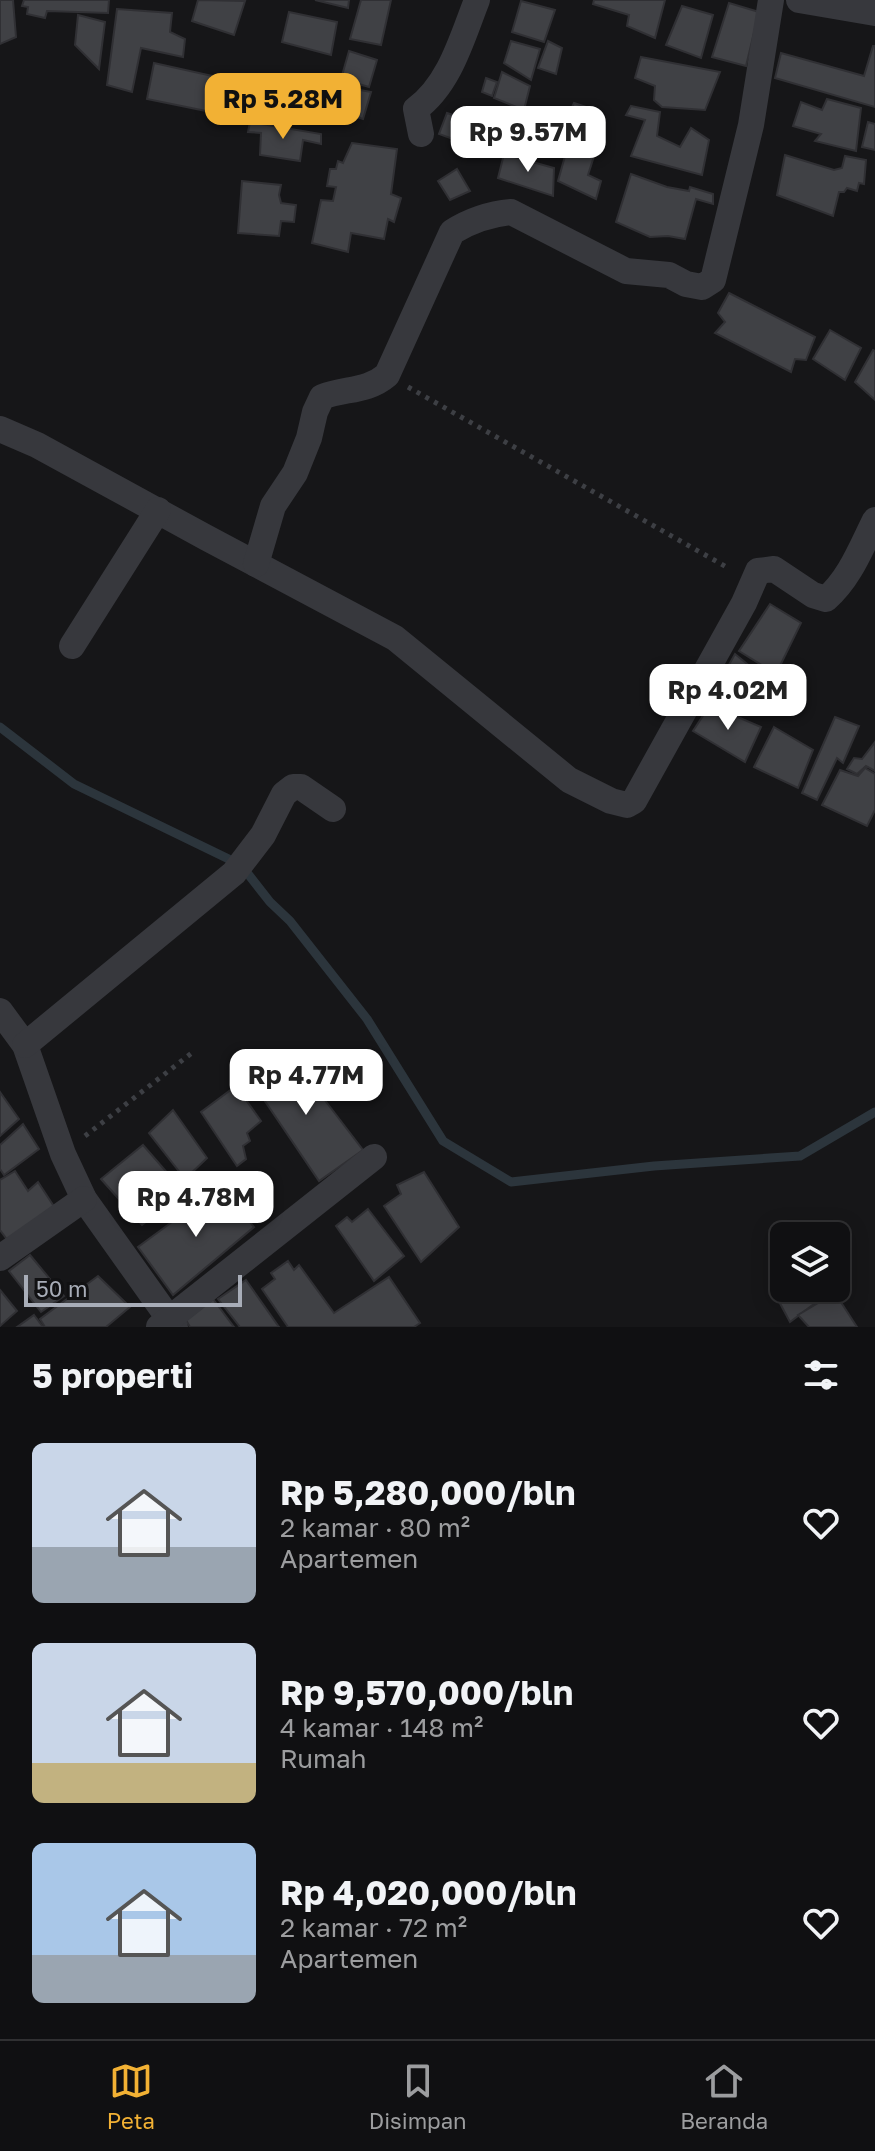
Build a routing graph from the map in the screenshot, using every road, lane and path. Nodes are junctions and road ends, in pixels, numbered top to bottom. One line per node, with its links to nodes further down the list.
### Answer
1 (477, 0): 5 (street)
2 (771, 0): 6 (street)
3 (799, 0): 4 (street)
4 (875, 13)
5 (421, 134)
6 (387, 375): 10 (street); 11 (path)
7 (0, 429): 8 (street)
8 (158, 510): 10 (street); 12 (street)
9 (875, 520): 11 (street)
10 (256, 564): 11 (street)
11 (752, 581)
12 (72, 646)
13 (333, 809): 15 (street)
14 (0, 1011): 15 (street)
15 (14, 1041): 17 (street)
16 (193, 1052): 17 (path)
17 (63, 1154): 19 (street)
18 (374, 1157): 21 (street)
19 (84, 1199): 20 (street); 21 (street)
20 (0, 1258)
21 (168, 1324)

